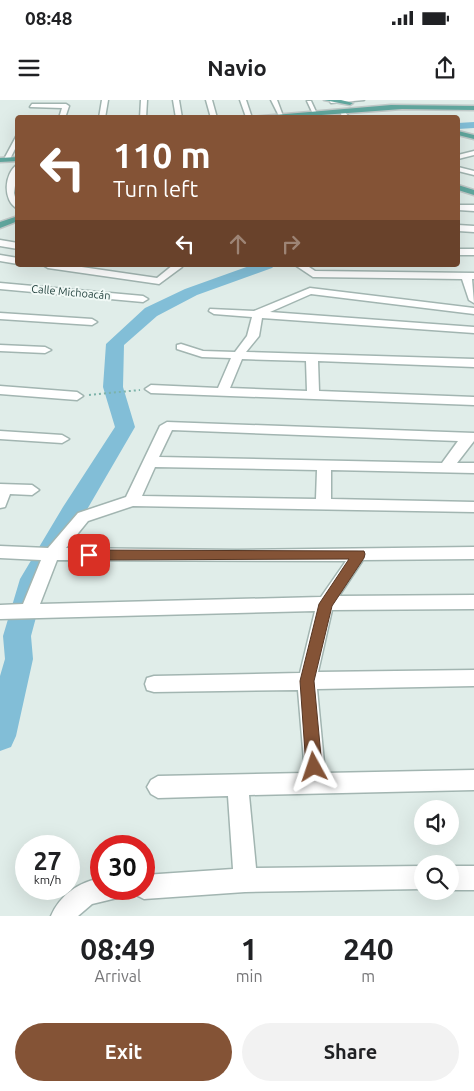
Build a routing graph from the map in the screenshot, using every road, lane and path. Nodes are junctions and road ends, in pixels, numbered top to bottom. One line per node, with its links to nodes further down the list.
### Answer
1 (105, 100): 16 (street)
2 (144, 100): 17 (street)
3 (176, 100): 18 (street)
4 (209, 100): 19 (street)
5 (243, 100): 20 (street)
6 (274, 100): 21 (street)
7 (329, 100): 8 (street); 13 (main road)
8 (360, 100)
9 (309, 102): 14 (street)
10 (31, 106): 15 (street)
11 (473, 108): 13 (main road)
12 (341, 111): 13 (main road); 14 (main road); 22 (street)
13 (402, 111)
14 (315, 113): 21 (main road)
15 (63, 115)
16 (102, 115)
17 (143, 115)
18 (178, 115)
19 (213, 115)
20 (248, 115)
21 (281, 115)
22 (344, 115)
23 (474, 129): 24 (main road)
24 (460, 132)
25 (460, 133): 26 (main road)
26 (474, 137)
27 (15, 140): 32 (street)
28 (460, 148): 29 (street)
29 (474, 152): 30 (street)
30 (460, 156)
31 (460, 157): 33 (street)
32 (3, 160)
33 (474, 160)
34 (460, 170): 36 (street)
35 (15, 173): 37 (street)
36 (474, 174)
37 (11, 183): 38 (street); 41 (street)
38 (0, 184)
39 (460, 188): 40 (main road)
40 (474, 193)
41 (15, 204)
42 (460, 208): 43 (street)
43 (474, 208)
44 (460, 228): 45 (street)
45 (474, 229)
46 (0, 243): 47 (street)
47 (15, 246)
48 (460, 252): 49 (street)
49 (474, 252)
50 (0, 258): 51 (street)
51 (15, 260)
52 (53, 267): 59 (street)
53 (114, 267): 59 (street)
54 (177, 267): 55 (street); 57 (street)
55 (190, 268)
56 (316, 270): 58 (street); 61 (street)
57 (122, 275): 59 (street); 62 (street)
58 (470, 276): 64 (street)
59 (94, 283): 60 (street, Calle Michoacán); 62 (street, Calle Michoacán)
60 (0, 286)
61 (310, 291): 65 (street); 67 (street)
62 (127, 297): 63 (street, Calle Michoacán)
63 (143, 298)
64 (474, 300)
65 (474, 310)
66 (214, 311): 67 (street)
67 (258, 313): 70 (street); 74 (street)
68 (0, 316): 69 (street)
69 (92, 322)
70 (474, 330)
71 (181, 347): 74 (street)
72 (0, 348): 73 (street)
73 (45, 350)
74 (238, 355): 75 (street); 79 (street)
75 (312, 358): 76 (street); 80 (street)
76 (474, 363)
77 (151, 389): 79 (street); 81 (path)
78 (0, 390): 81 (street)
79 (223, 392): 80 (street)
80 (313, 395): 82 (street)
81 (77, 396)
82 (474, 402)
83 (0, 435): 85 (street)
84 (471, 437): 86 (street); 88 (street)
85 (62, 439)
86 (148, 462): 87 (street); 92 (street)
87 (324, 466): 88 (street); 93 (street)
88 (446, 468): 89 (street)
89 (474, 468)
90 (32, 490): 91 (street)
91 (2, 494)
92 (132, 500): 93 (street); 98 (street)
93 (323, 504): 94 (street)
94 (474, 508)
95 (0, 552): 98 (street)
96 (474, 552): 97 (street)
97 (359, 554): 98 (street); 100 (street)
98 (51, 555): 102 (street)
99 (474, 602): 100 (street)
100 (325, 604): 102 (street); 104 (street)
101 (0, 612): 102 (street)
102 (28, 612)
103 (474, 678): 104 (street)
104 (307, 681): 105 (street); 107 (street)
105 (154, 684)
106 (474, 780): 107 (street)
107 (316, 784): 108 (street)
108 (238, 785): 109 (street); 113 (street)
109 (158, 787)
110 (414, 878): 113 (street)
111 (459, 878): 112 (street)
112 (474, 878)
113 (245, 880): 114 (street)
114 (155, 886)
115 (90, 890): 116 (street)
116 (63, 916)

